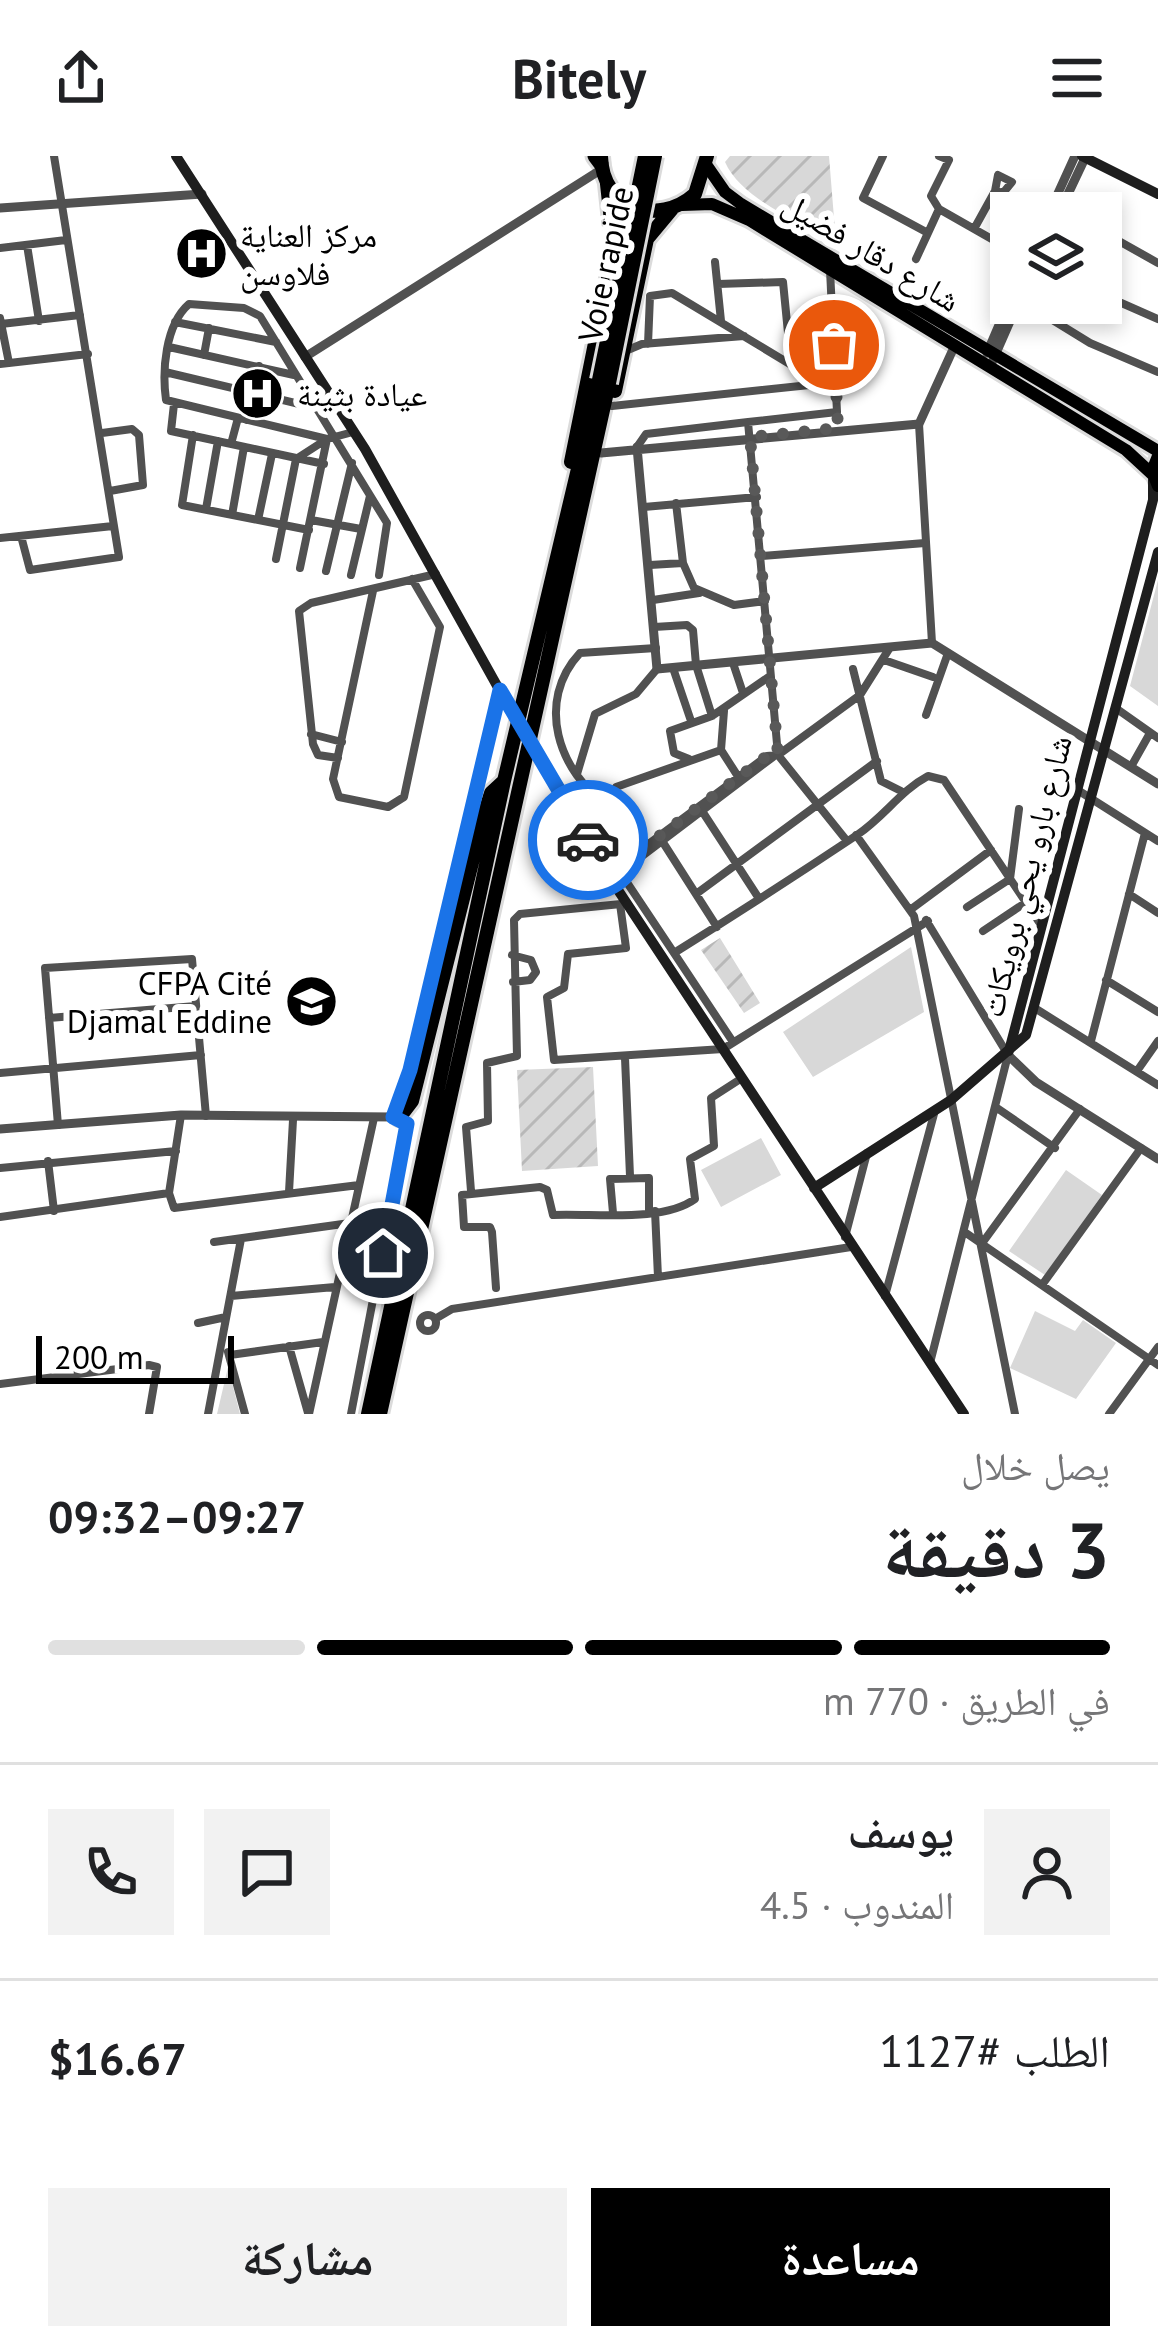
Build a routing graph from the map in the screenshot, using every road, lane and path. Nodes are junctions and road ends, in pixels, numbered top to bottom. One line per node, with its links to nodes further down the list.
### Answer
1 (54, 156): 15 (street)
2 (176, 156): 13 (main road)
3 (645, 156): 58 (highway, Voie rapide, bridge)
4 (655, 156): 58 (highway, Voie rapide, bridge)
5 (883, 156): 20 (street)
6 (939, 156): 18 (street)
7 (1082, 156): 11 (street); 12 (street); 14 (main road)
8 (707, 161): 16 (highway); 28 (main road, شارع دقار فضيل)
9 (601, 166): 16 (highway); 50 (street); 115 (highway)
10 (995, 191): 19 (street)
11 (1061, 192)
12 (1070, 192)
13 (202, 194): 15 (street); 50 (main road)
14 (1158, 194)
15 (59, 202): 17 (street); 22 (street)
16 (677, 207): 28 (main road, شارع دقار فضيل); 40 (highway)
17 (0, 208)
18 (939, 209): 19 (street); 20 (street)
19 (974, 229): 21 (street)
20 (928, 232): 26 (street)
21 (990, 238)
22 (66, 240): 24 (street); 32 (street)
23 (1122, 243): 29 (street)
24 (27, 245): 25 (street); 35 (street)
25 (0, 248)
26 (916, 259)
27 (715, 262): 30 (street)
28 (830, 263): 45 (main road, شارع دقار فضيل); 51 (main road, شارع دقار فضيل); 59 (street)
29 (1158, 263)
30 (718, 284): 37 (street); 53 (street)
31 (1122, 303): 33 (street)
32 (80, 315): 35 (street); 47 (street)
33 (1158, 319)
34 (0, 321): 35 (street); 52 (street)
35 (39, 321)
36 (175, 322): 41 (street); 43 (street); 46 (street)
37 (721, 322): 42 (street); 44 (street)
38 (1006, 324): 51 (street)
39 (1057, 324): 56 (street)
40 (630, 325): 44 (street); 48 (highway)
41 (209, 328): 43 (street); 49 (street)
42 (744, 336): 44 (street); 53 (street)
43 (278, 342): 57 (street)
44 (645, 344): 48 (street)
45 (955, 345): 51 (main road, شارع دقار فضيل); 68 (street)
46 (169, 347): 49 (street); 55 (street)
47 (88, 353): 52 (street); 71 (street)
48 (622, 353): 63 (highway)
49 (204, 355): 54 (street)
50 (304, 357): 70 (main road)
51 (989, 359): 79 (main road, شارع دقار فضيل)
52 (5, 363)
53 (791, 365): 60 (street)
54 (260, 366): 57 (street); 61 (street)
55 (165, 372): 61 (street); 62 (street)
56 (1158, 372)
57 (295, 375): 64 (street)
58 (604, 382): 102 (highway); 115 (highway)
59 (836, 383): 60 (street); 65 (street)
60 (823, 384): 63 (street)
61 (253, 393): 64 (street); 66 (street)
62 (174, 404): 66 (street); 72 (street)
63 (612, 406): 80 (highway)
64 (318, 409): 74 (street)
65 (837, 412): 67 (street); 69 (street)
66 (243, 419): 74 (street); 76 (street)
67 (748, 422): 73 (street); 78 (street)
68 (919, 424): 69 (street); 103 (street)
69 (838, 428): 73 (street)
70 (354, 432): 74 (street); 111 (main road)
71 (102, 433): 87 (street); 87 (street)
72 (193, 435): 75 (street); 92 (street)
73 (750, 437): 78 (street); 89 (street)
74 (330, 438): 83 (street); 84 (street); 85 (street)
75 (218, 441): 76 (street); 92 (street)
76 (231, 444): 77 (street)
77 (244, 447): 82 (street); 93 (street)
78 (637, 447): 80 (street); 91 (street)
79 (1140, 452): 81 (main road); 86 (main road)
80 (601, 453): 102 (highway)
81 (1158, 453): 86 (main road)
82 (272, 454): 83 (street); 94 (street)
83 (296, 459): 85 (street); 98 (street)
84 (352, 463): 88 (street); 95 (street)
85 (324, 464): 96 (street)
86 (1154, 480): 143 (main road, شارع بارو يحي برويكات)
87 (110, 491): 97 (street)
88 (370, 496): 99 (street); 113 (street)
89 (757, 497): 90 (street); 105 (street)
90 (676, 503): 91 (street); 107 (street)
91 (644, 507): 108 (street)
92 (206, 509): 93 (street)
93 (232, 515): 94 (street)
94 (258, 520): 98 (street)
95 (337, 524): 96 (street); 99 (street); 110 (street)
96 (310, 525): 98 (street); 109 (street)
97 (113, 526): 100 (street); 100 (street)
98 (283, 526): 106 (street)
99 (361, 530): 112 (street)
100 (21, 536): 101 (street)
101 (0, 538)
102 (576, 542): 262 (highway)
103 (925, 543): 105 (street); 121 (street)
104 (1158, 552): 137 (main road, شارع بارو يحي برويكات)
105 (762, 556): 119 (street)
106 (276, 559)
107 (683, 563): 108 (street); 117 (street)
108 (650, 565): 118 (street)
109 (300, 568)
110 (326, 571)
111 (436, 574): 114 (street); 134 (main road)
112 (351, 575)
113 (380, 575)
114 (412, 579): 116 (street); 148 (street)
115 (552, 588): 154 (highway)
116 (374, 591): 141 (street); 144 (street)
117 (701, 592): 118 (street); 119 (street)
118 (652, 600): 120 (street)
119 (765, 601): 125 (street)
120 (655, 627): 122 (street); 127 (street)
121 (932, 643): 123 (street); 124 (street)
122 (656, 648): 129 (street); 152 (street)
123 (948, 652): 138 (street); 143 (street)
124 (887, 655): 125 (street); 132 (street); 135 (street)
125 (769, 659): 126 (street); 131 (street)
126 (733, 663): 127 (street); 133 (street)
127 (696, 665): 128 (street); 139 (street)
128 (673, 668): 129 (street); 140 (street)
129 (657, 669): 152 (street)
130 (853, 669): 135 (street)
131 (770, 676): 133 (street); 147 (street)
132 (933, 677)
133 (743, 693): 136 (street)
134 (502, 695): 170 (main road, bridge); 212 (street)
135 (860, 695): 147 (street); 150 (street)
136 (724, 709): 139 (street); 146 (street)
137 (1117, 709): 142 (street); 145 (main road, شارع بارو يحي برويكات)
138 (926, 715)
139 (712, 716): 140 (street)
140 (691, 721): 149 (street)
141 (310, 733): 144 (street); 148 (street)
142 (1154, 735): 151 (street)
143 (1088, 736): 145 (street); 156 (main road, شارع بارو يحي برويكات)
144 (342, 742): 148 (street)
145 (1108, 748): 151 (street); 158 (main road, شارع بارو يحي برويكات)
146 (721, 750): 149 (street); 153 (street)
147 (775, 756): 153 (street); 159 (street); 162 (street)
148 (338, 758)
149 (690, 759): 160 (street)
150 (877, 761): 157 (street); 159 (street)
151 (1132, 765): 155 (street)
152 (577, 774): 160 (street)
153 (739, 778): 162 (street)
154 (504, 781): 212 (highway); 261 (highway)
155 (1158, 784)
156 (1075, 788): 158 (street); 181 (main road, شارع بارو يحي برويكات)
157 (901, 791): 164 (street); 167 (street)
158 (1092, 798): 163 (street); 191 (main road, شارع بارو يحي برويكات)
159 (817, 804): 164 (street); 169 (street)
160 (609, 806): 168 (street)
161 (1019, 809): 171 (street)
162 (702, 811): 166 (street); 168 (street); 169 (street)
163 (1145, 833): 165 (street); 173 (street)
164 (851, 838): 174 (street); 178 (street)
165 (1158, 841)
166 (664, 844): 170 (street); 172 (street)
167 (991, 850): 171 (street); 178 (street)
168 (631, 857): 170 (street)
169 (736, 863): 172 (street); 174 (street)
170 (616, 874): 176 (main road); 185 (street)
171 (1010, 879): 175 (street); 177 (street)
172 (696, 894): 182 (street)
173 (1129, 894): 179 (street); 187 (street)
174 (758, 897): 182 (street)
175 (1025, 903): 181 (street); 184 (street)
176 (623, 904): 186 (street); 196 (main road); 199 (street)
177 (968, 908)
178 (912, 913): 180 (street); 183 (street)
179 (1158, 913)
180 (928, 921): 183 (street); 198 (street)
181 (1039, 922): 189 (main road, شارع بارو يحي برويكات)
182 (717, 927): 185 (street)
183 (915, 927): 196 (street); 205 (street)
184 (982, 931)
185 (674, 953): 196 (street)
186 (512, 955): 188 (street); 188 (street)
187 (1106, 980): 192 (street); 194 (street)
188 (513, 982): 225 (street)
189 (1020, 1003): 191 (street); 198 (main road, شارع بارو يحي برويكات)
190 (196, 1006): 193 (street); 193 (street); 197 (street)
191 (1036, 1008): 194 (street); 198 (main road, شارع بارو يحي برويكات)
192 (1158, 1012)
193 (49, 1018): 200 (street)
194 (1091, 1041): 201 (street)
195 (1158, 1042): 201 (street)
196 (728, 1046): 199 (street); 203 (main road)
197 (201, 1055): 200 (street); 210 (street)
198 (1008, 1055): 205 (main road); 206 (street); 208 (street)
199 (625, 1058): 222 (street)
200 (53, 1068): 202 (street); 214 (street)
201 (1137, 1071): 204 (street)
202 (0, 1073)
203 (742, 1078): 224 (main road); 230 (street)
204 (1158, 1085)
205 (951, 1100): 207 (main road); 228 (street)
206 (996, 1107): 216 (street); 228 (street)
207 (935, 1109): 219 (main road); 244 (street)
208 (1080, 1109): 216 (street); 218 (street)
209 (181, 1115): 210 (street); 214 (street); 217 (street)
210 (206, 1117): 213 (street)
211 (374, 1118): 212 (street); 213 (street); 223 (street)
212 (400, 1119): 260 (street)
213 (293, 1120): 226 (street)
214 (58, 1125): 215 (street)
215 (0, 1130)
216 (1055, 1148): 238 (street)
217 (176, 1150): 220 (street); 227 (street)
218 (1152, 1152): 240 (street)
219 (867, 1154): 224 (main road); 237 (street)
220 (48, 1161): 221 (street); 229 (street)
221 (0, 1168)
222 (630, 1177): 230 (street); 231 (street)
223 (359, 1185): 226 (street); 233 (street)
224 (814, 1188): 237 (main road)
225 (471, 1191): 231 (street); 242 (street)
226 (289, 1192): 227 (street)
227 (169, 1193): 229 (street)
228 (972, 1200): 234 (street); 238 (street)
229 (55, 1211): 232 (street)
230 (652, 1211): 231 (street); 239 (street)
231 (613, 1213)
232 (0, 1217)
233 (350, 1223): 235 (street); 241 (street)
234 (966, 1233): 238 (street); 254 (street)
235 (241, 1239): 236 (street); 243 (street)
236 (214, 1242)
237 (848, 1243): 239 (street); 244 (main road)
238 (982, 1243): 240 (street); 264 (street)
239 (658, 1277): 246 (street)
240 (1042, 1285): 253 (street)
241 (335, 1287): 243 (street); 249 (street)
242 (496, 1288)
243 (231, 1296): 245 (street)
244 (884, 1298): 254 (main road)
245 (226, 1317): 247 (street); 248 (street)
246 (435, 1319)
247 (198, 1323)
248 (222, 1340): 252 (street); 257 (street)
249 (322, 1342): 250 (street); 259 (street)
250 (289, 1346): 252 (street); 259 (street)
251 (1158, 1347): 253 (street)
252 (230, 1355): 258 (street)
253 (1154, 1362): 265 (street)
254 (929, 1365): 263 (main road)
255 (0, 1384): 256 (street)
256 (149, 1414)
257 (208, 1414)
258 (245, 1414)
259 (309, 1414)
260 (351, 1414)
261 (368, 1414)
262 (381, 1414)
263 (964, 1414)
264 (1016, 1414)
265 (1109, 1414)

